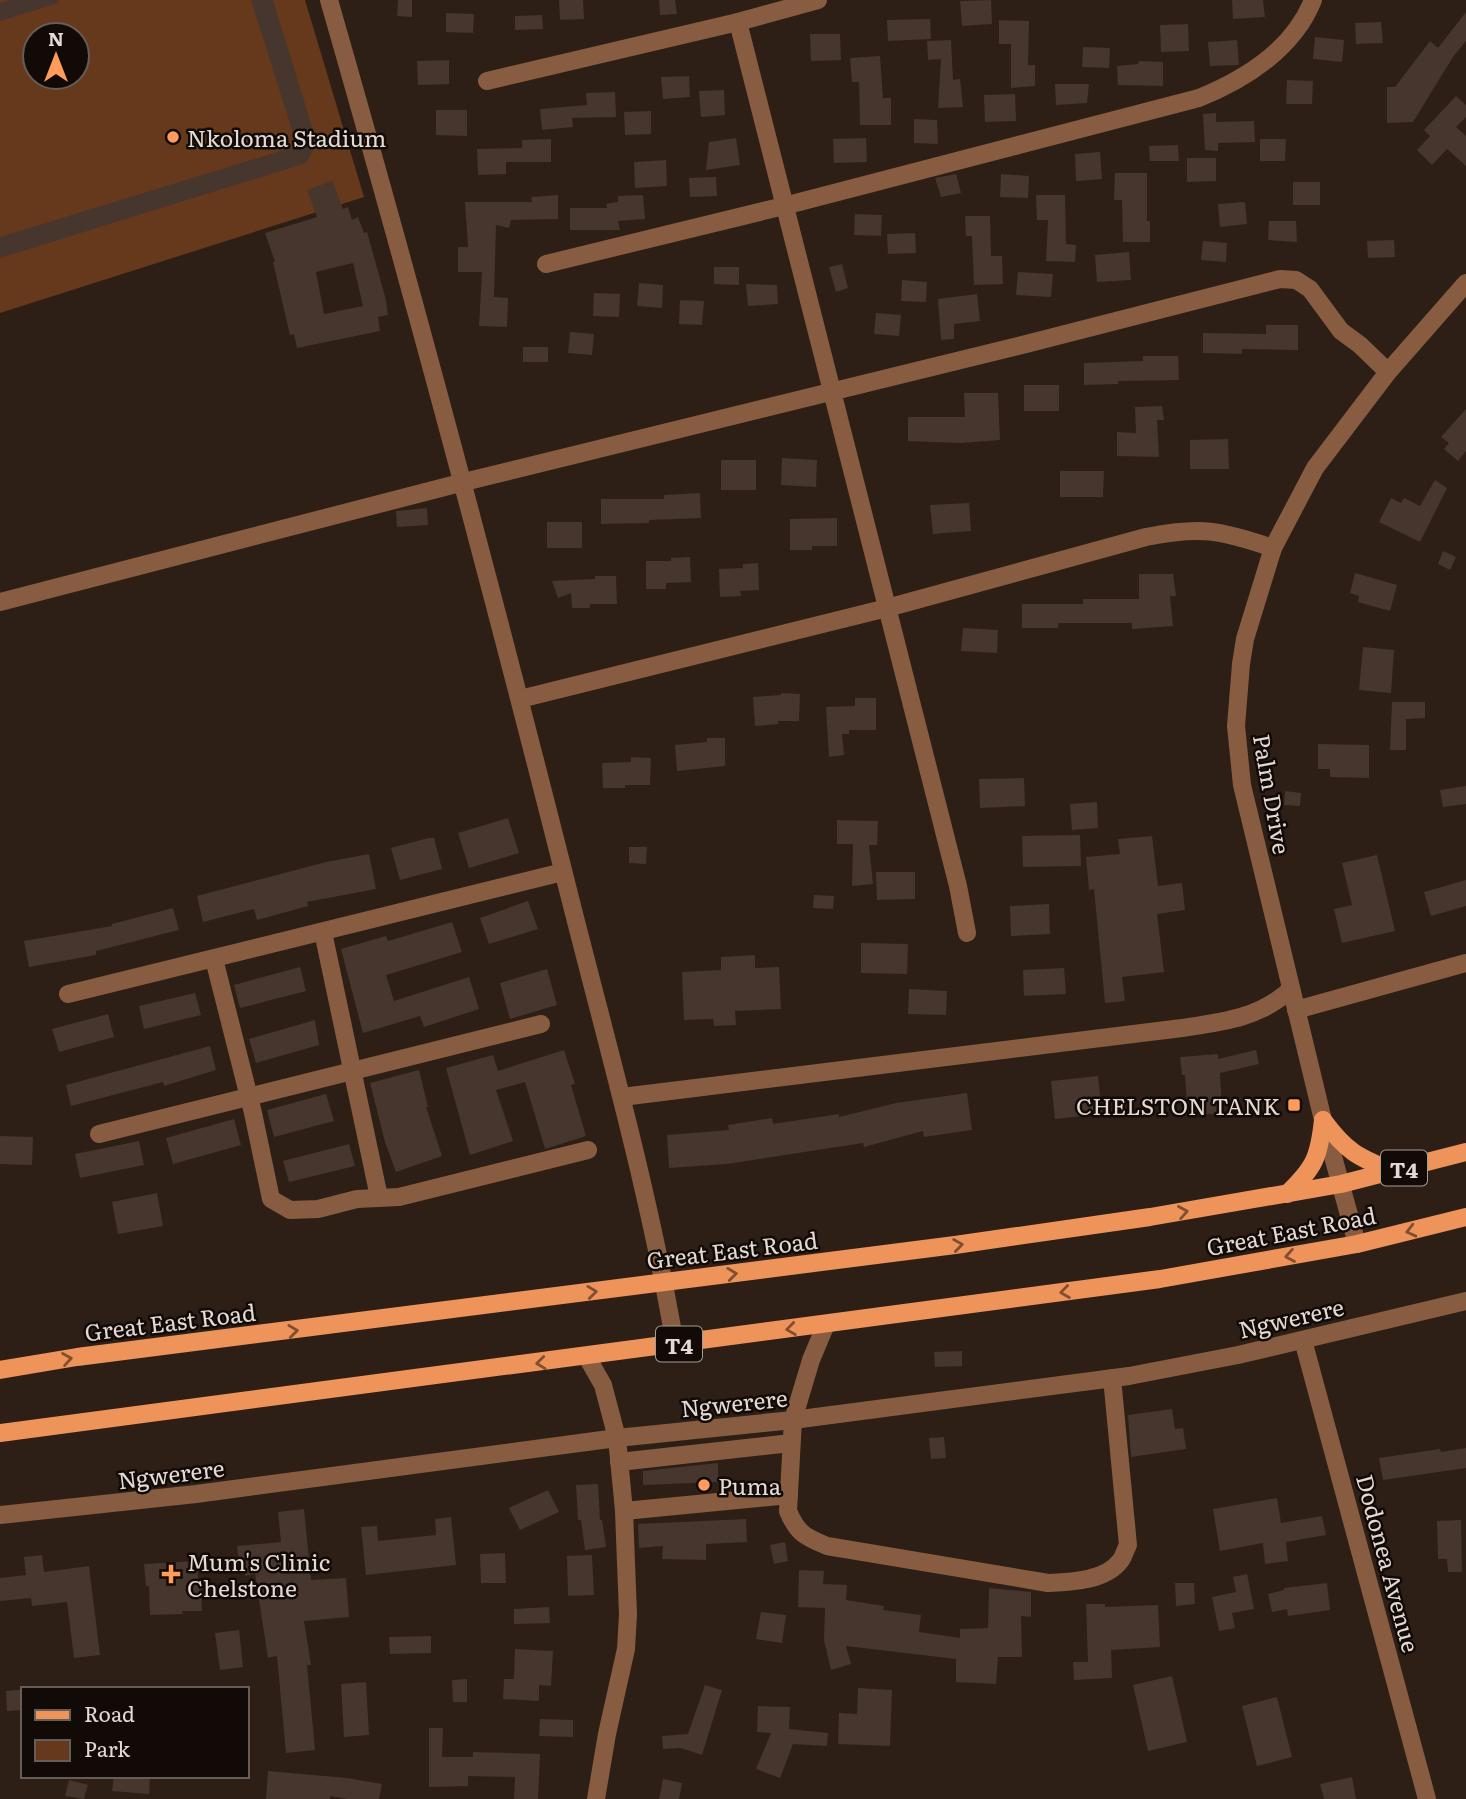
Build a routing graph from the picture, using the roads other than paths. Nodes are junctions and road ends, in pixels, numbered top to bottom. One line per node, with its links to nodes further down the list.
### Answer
1 (329, 0): 11 (street)
2 (818, 0): 4 (street)
3 (1313, 0): 6 (street)
4 (738, 23): 5 (street); 6 (street)
5 (488, 81)
6 (784, 205): 7 (street); 10 (street)
7 (546, 264)
8 (1466, 283): 9 (street, Palm Drive)
9 (1388, 372): 10 (street); 12 (street, Palm Drive)
10 (831, 392): 11 (street); 14 (street)
11 (464, 482): 13 (street); 15 (street)
12 (1273, 548): 14 (street); 21 (street, Palm Drive)
13 (0, 602)
14 (887, 608): 15 (street); 18 (street)
15 (520, 699): 16 (street)
16 (563, 872): 17 (street); 27 (street)
17 (323, 932): 19 (street); 25 (street)
18 (967, 933)
19 (214, 959): 22 (street); 26 (street)
20 (1466, 963): 23 (street)
21 (1291, 989): 23 (street, Palm Drive); 27 (street)
22 (68, 995)
23 (1296, 1010): 28 (street, Palm Drive)
24 (541, 1024): 25 (street)
25 (352, 1071): 26 (street); 35 (street)
26 (249, 1097): 29 (street); 35 (street)
27 (622, 1097): 38 (street)
28 (1323, 1120): 32 (main road); 33 (street, Palm Drive); 34 (main road)
29 (99, 1134)
30 (589, 1150): 35 (street)
31 (1466, 1152): 32 (main road, Great East Road / T4)
32 (1392, 1171): 33 (main road, Great East Road / T4)
33 (1341, 1184): 34 (main road, Great East Road / T4); 37 (street, Palm Drive)
34 (1287, 1194): 38 (main road, Great East Road / T4, one-way to 34)
35 (379, 1197)
36 (1466, 1217): 37 (main road, Great East Road / T4, one-way to 37)
37 (1357, 1244): 40 (main road, Great East Road / T4, one-way to 40)
38 (664, 1283): 42 (street); 44 (main road, Great East Road / T4, one-way to 38)
39 (1466, 1301): 41 (street, Ngwerere)
40 (826, 1324): 42 (main road, Great East Road / T4, one-way to 42); 46 (street)
41 (1303, 1340): 45 (street, Ngwerere); 55 (street, Dodonea Avenue)
42 (675, 1345): 43 (main road, Great East Road / T4)
43 (587, 1357): 47 (main road, Great East Road / T4, one-way to 47); 48 (street)
44 (0, 1370)
45 (1112, 1378): 46 (street, Ngwerere); 51 (street)
46 (793, 1420): 48 (street, Ngwerere); 49 (street)
47 (0, 1433)
48 (617, 1438): 50 (street); 53 (street, Ngwerere)
49 (791, 1443): 50 (street); 51 (street)
50 (619, 1462): 52 (street)
51 (789, 1495): 52 (street)
52 (624, 1511): 54 (street)
53 (0, 1515)
54 (596, 1799)
55 (1427, 1799)

